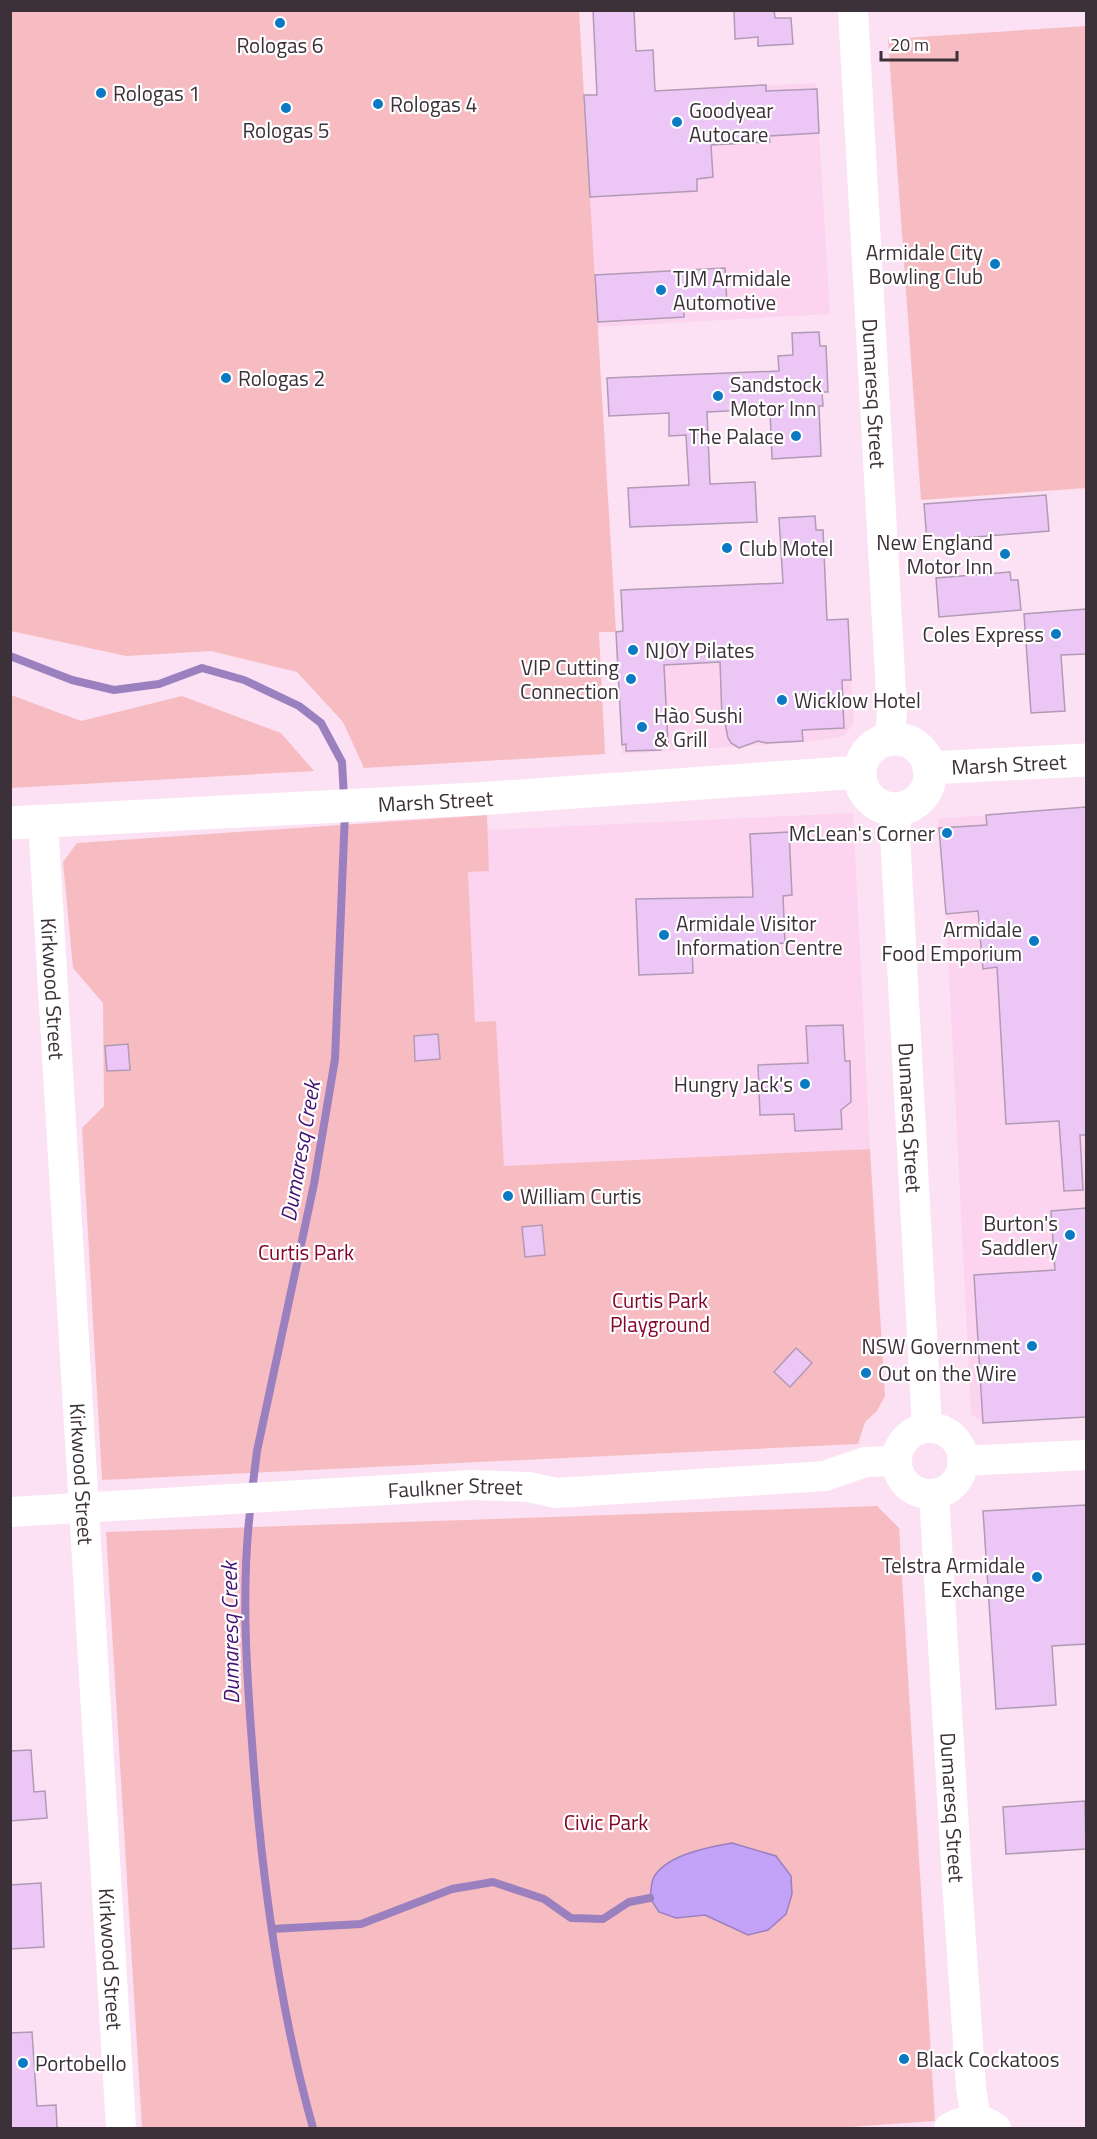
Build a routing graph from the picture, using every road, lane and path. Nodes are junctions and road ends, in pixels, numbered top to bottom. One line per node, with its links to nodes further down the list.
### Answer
1 (853, 10): 2 (street, Dumaresq Street)
2 (890, 739): 4 (main road); 5 (main road)
3 (1086, 760): 4 (main road, Marsh Street)
4 (929, 768): 6 (main road)
5 (860, 772): 6 (main road); 7 (main road, Marsh Street)
6 (897, 808): 9 (street, Dumaresq Street)
7 (43, 821): 8 (main road, Marsh Street); 14 (street, Kirkwood Street)
8 (10, 823)
9 (927, 1427): 11 (street); 12 (street)
10 (1086, 1455): 12 (street)
11 (896, 1461): 13 (street); 14 (street, Faulkner Street)
12 (962, 1461): 13 (street)
13 (934, 1494): 16 (street, Dumaresq Street)
14 (84, 1508): 15 (street, Faulkner Street); 17 (street, Kirkwood Street)
15 (10, 1512)
16 (974, 2126)
17 (121, 2128)

